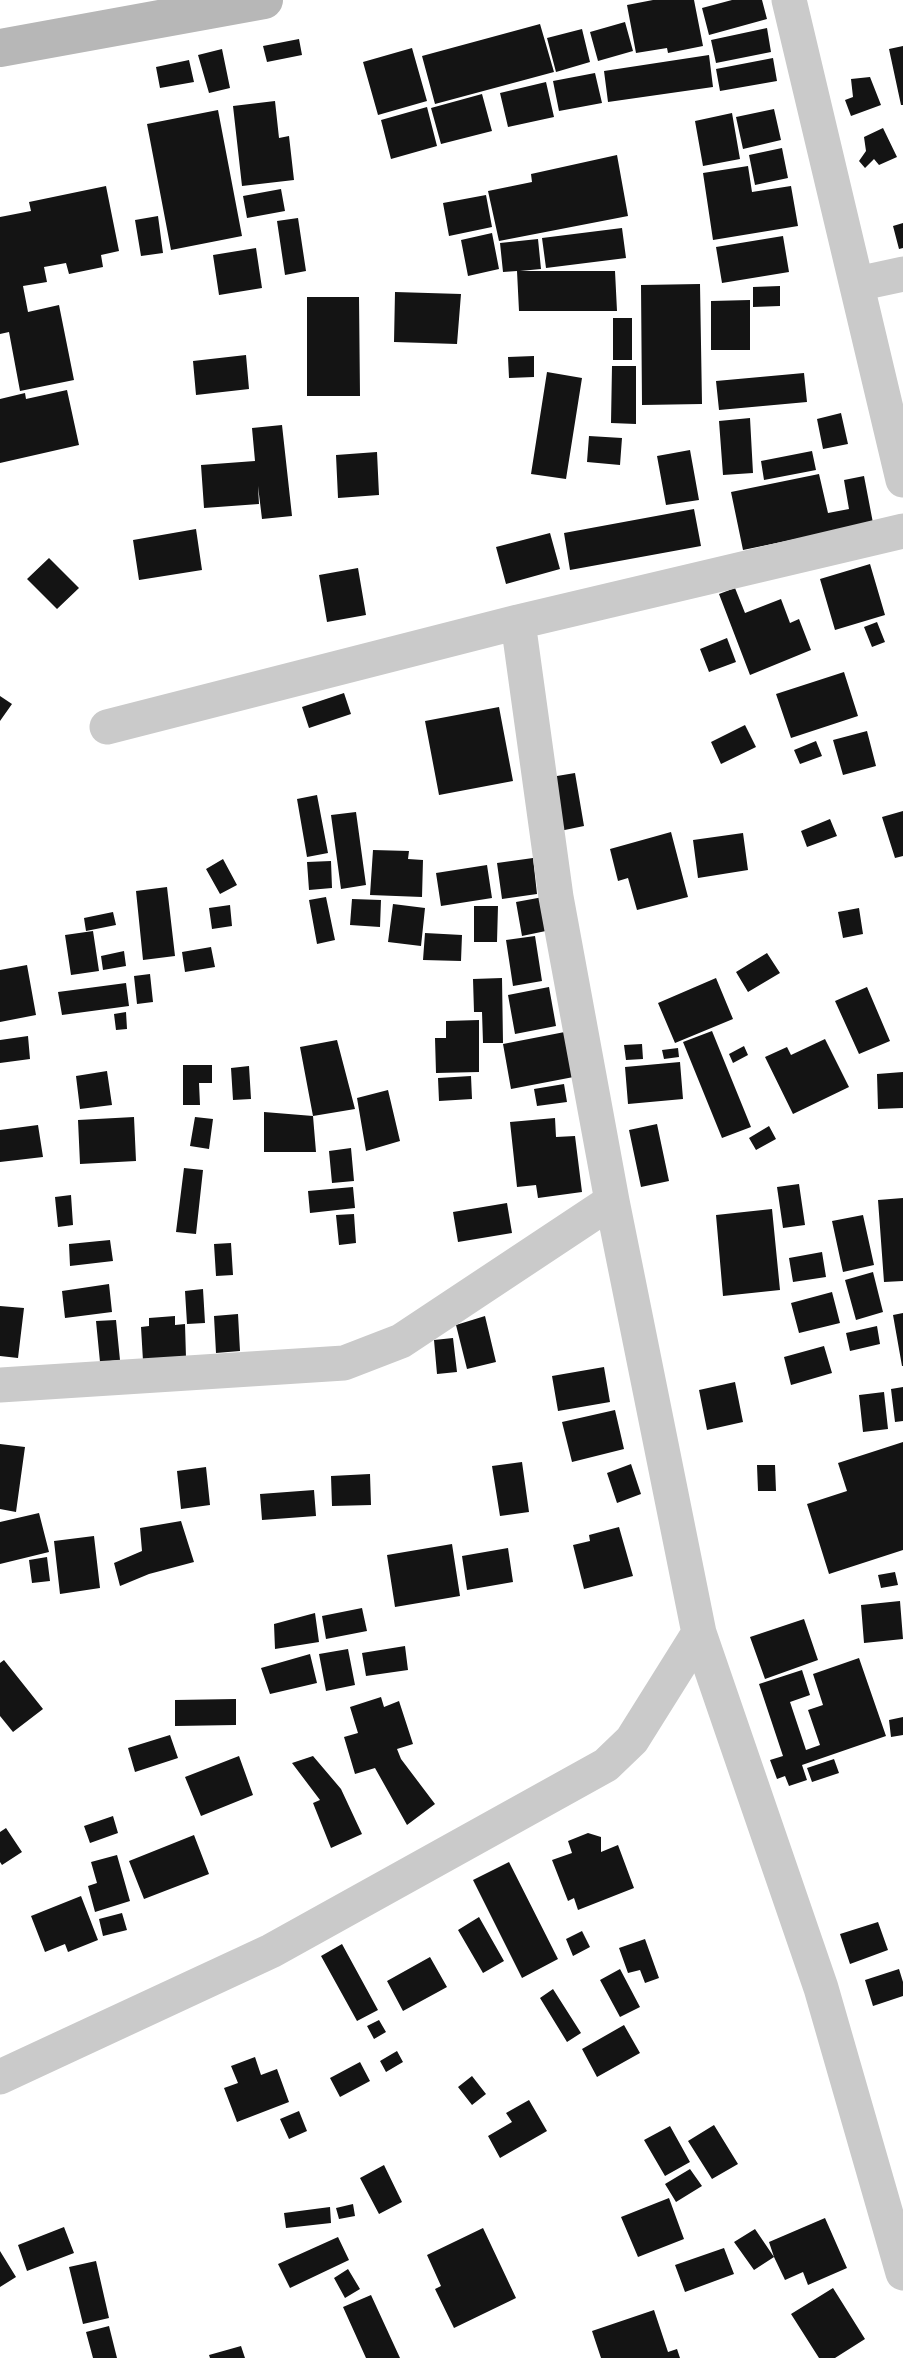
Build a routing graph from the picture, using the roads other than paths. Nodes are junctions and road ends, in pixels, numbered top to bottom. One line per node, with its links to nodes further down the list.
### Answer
1 (264, 0): 3 (main road)
2 (789, 0): 5 (street)
3 (0, 48)
4 (903, 274): 5 (street)
5 (857, 284): 6 (street)
6 (903, 480)
7 (903, 531): 8 (street)
8 (518, 622): 9 (street); 10 (street)
9 (107, 727)
10 (612, 1201): 11 (street); 12 (street)
11 (0, 1385)
12 (699, 1633): 13 (street); 14 (street)
13 (0, 2077)
14 (903, 2273)

